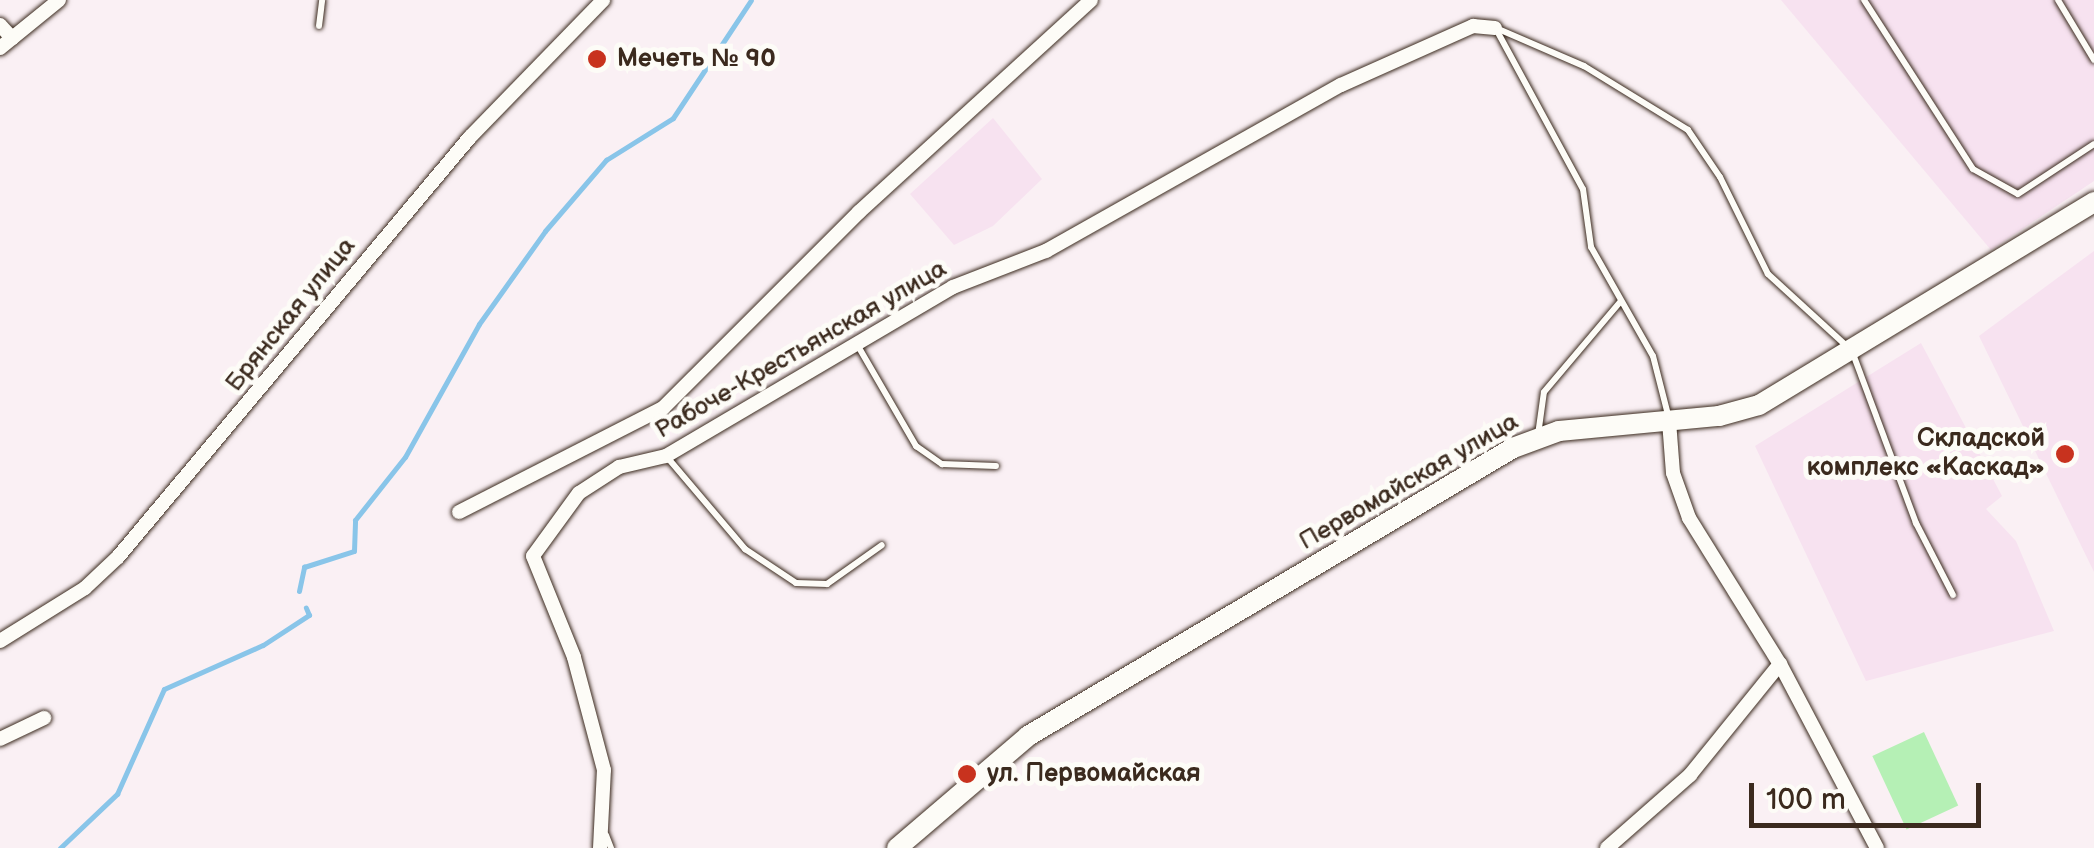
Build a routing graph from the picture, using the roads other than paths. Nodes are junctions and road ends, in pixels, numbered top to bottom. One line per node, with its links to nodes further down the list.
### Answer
1 (59, 0): 10 (street)
2 (322, 0): 8 (lane)
3 (603, 0): 24 (street, Брянская улица)
4 (1092, 0): 21 (street, Рабоче-Крестьянская улица)
5 (1864, 0): 12 (lane)
6 (2058, 0): 11 (lane)
7 (0, 25): 10 (street)
8 (319, 26)
9 (1495, 28): 14 (lane); 15 (street, Рабоче-Крестьянская улица); 16 (lane)
10 (6, 43)
11 (2094, 60)
12 (2094, 144)
13 (2094, 204): 16 (street, Первомайская улица)
14 (1621, 301): 17 (lane); 18 (lane)
15 (858, 346): 19 (street, Рабоче-Крестьянская улица); 20 (lane)
16 (1852, 351): 17 (street, Первомайская улица); 23 (lane)
17 (1670, 421): 18 (street, Первомайская улица); 25 (street)
18 (1538, 435): 31 (street, Первомайская улица)
19 (666, 456): 22 (lane); 28 (street, Рабоче-Крестьянская улица)
20 (996, 466)
21 (459, 512)
22 (882, 545)
23 (1953, 595)
24 (0, 641)
25 (1780, 664): 32 (street); 33 (street)
26 (44, 718): 27 (street)
27 (0, 739)
28 (602, 824): 29 (street, Рабоче-Крестьянская улица); 30 (lane)
29 (600, 848)
30 (611, 848)
31 (897, 848)
32 (1607, 848)
33 (1877, 848)

